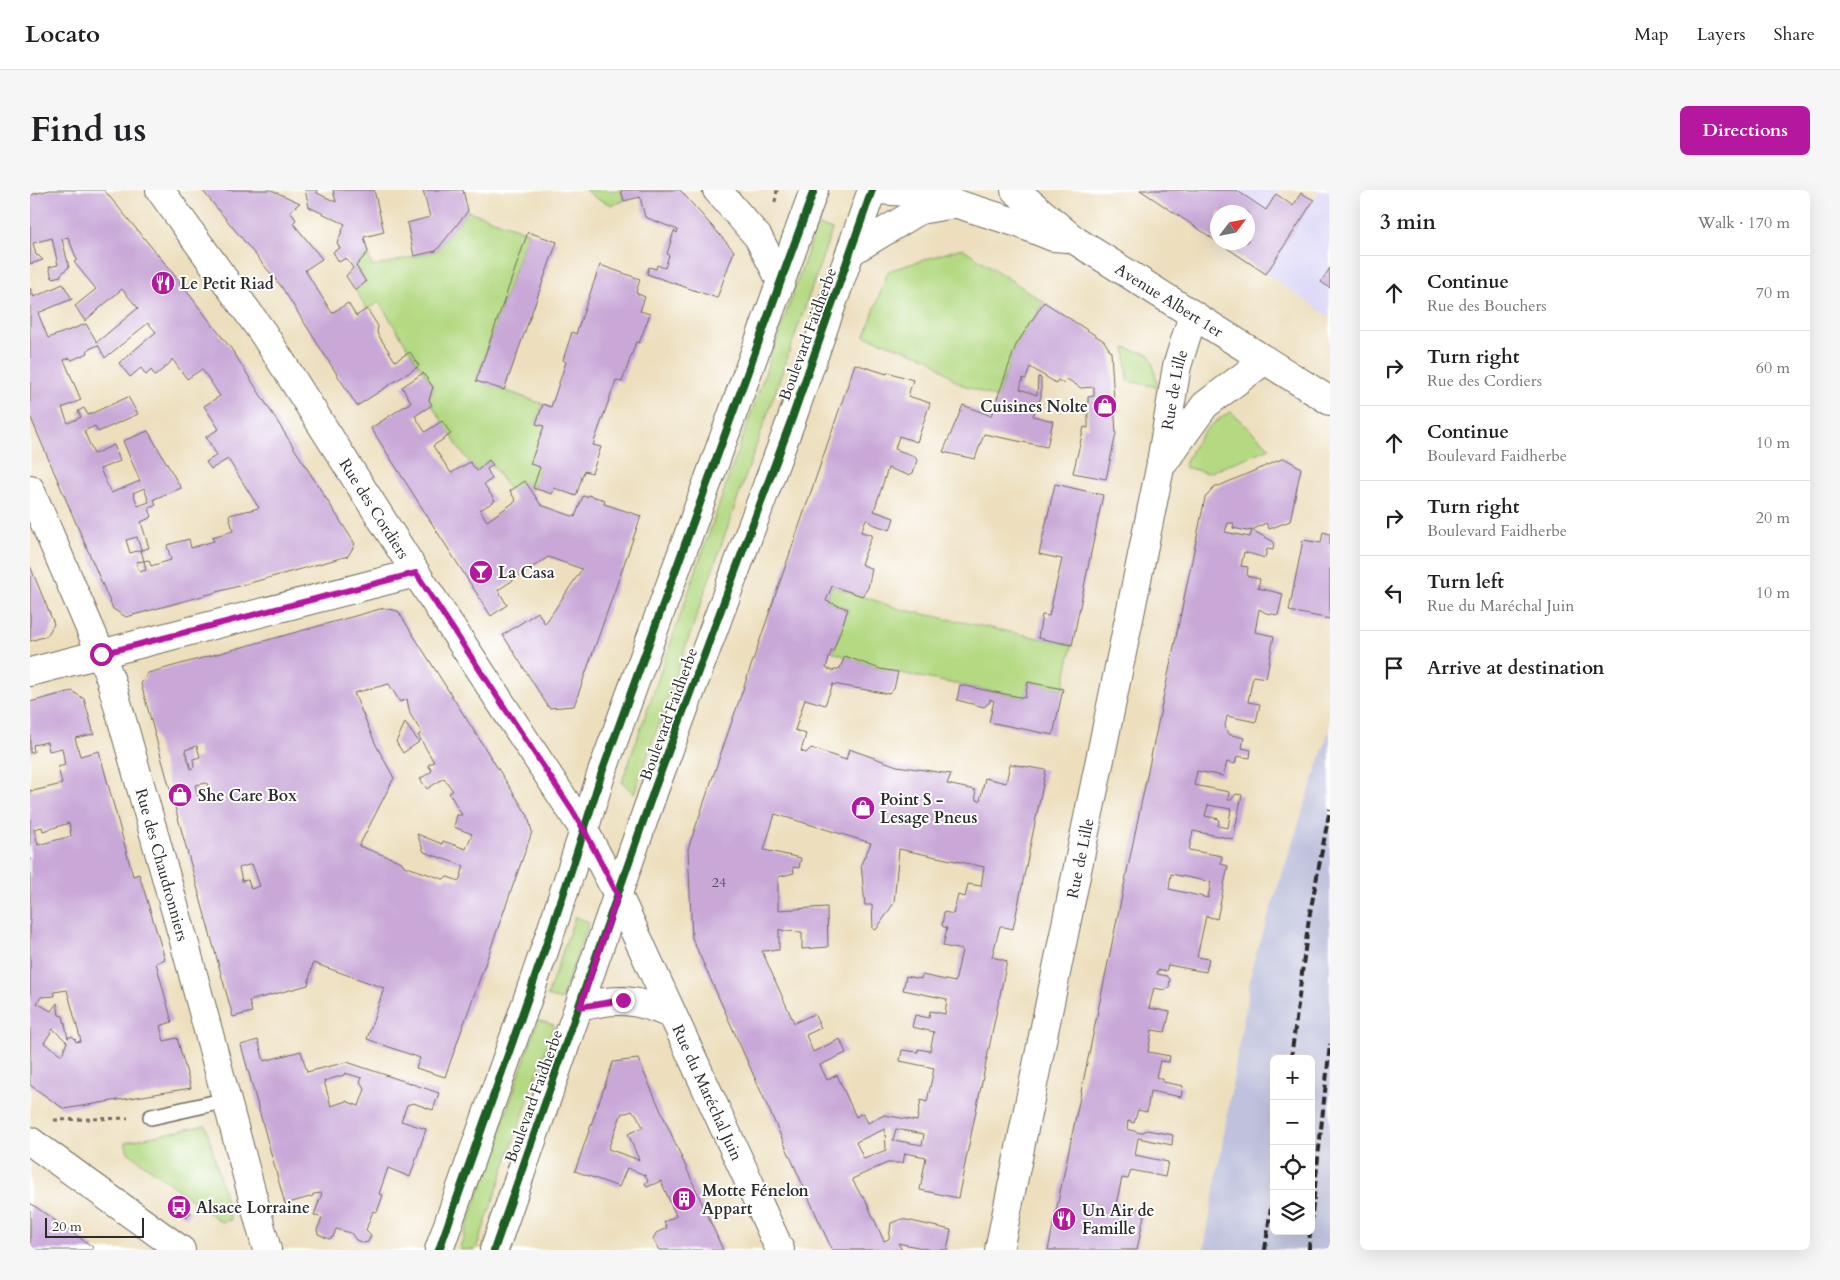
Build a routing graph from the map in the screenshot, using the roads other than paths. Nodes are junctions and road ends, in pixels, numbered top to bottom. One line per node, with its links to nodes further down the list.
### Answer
1 (160, 190): 16 (street, Rue des Cordiers)
2 (717, 190): 10 (street)
3 (814, 190): 10 (street)
4 (872, 190): 9 (street, Boulevard Faidherbe)
5 (878, 190): 7 (street)
6 (1015, 190): 8 (street, Avenue Albert 1er)
7 (954, 203): 8 (street); 9 (street)
8 (1073, 239): 11 (street, Avenue Albert 1er)
9 (852, 251): 20 (street, Boulevard Faidherbe)
10 (781, 281): 19 (street)
11 (1193, 315): 12 (street, Avenue Albert 1er); 14 (street, Rue de Lille)
12 (1265, 360): 13 (street, Avenue Albert 1er); 14 (street, Rue de Lille)
13 (1330, 401)
14 (1160, 468): 31 (street, Rue de Lille)
15 (30, 489): 17 (street, Rue des Chaudronniers)
16 (416, 573): 17 (street); 19 (street, Rue des Cordiers)
17 (101, 654): 18 (street); 23 (street, Rue des Chaudronniers)
18 (30, 672)
19 (584, 830): 20 (street); 28 (street)
20 (618, 895): 21 (street, Boulevard Faidherbe); 22 (street, Rue du Maréchal Juin)
21 (580, 1007): 22 (street, Rue du Maréchal Juin); 29 (street, Boulevard Faidherbe)
22 (672, 1015): 30 (street, Rue du Maréchal Juin)
23 (227, 1100): 24 (lane); 27 (street, Rue des Chaudronniers)
24 (151, 1117)
25 (38, 1131): 26 (street)
26 (181, 1250)
27 (267, 1250)
28 (439, 1250)
29 (494, 1250)
30 (780, 1250)
31 (999, 1250)

